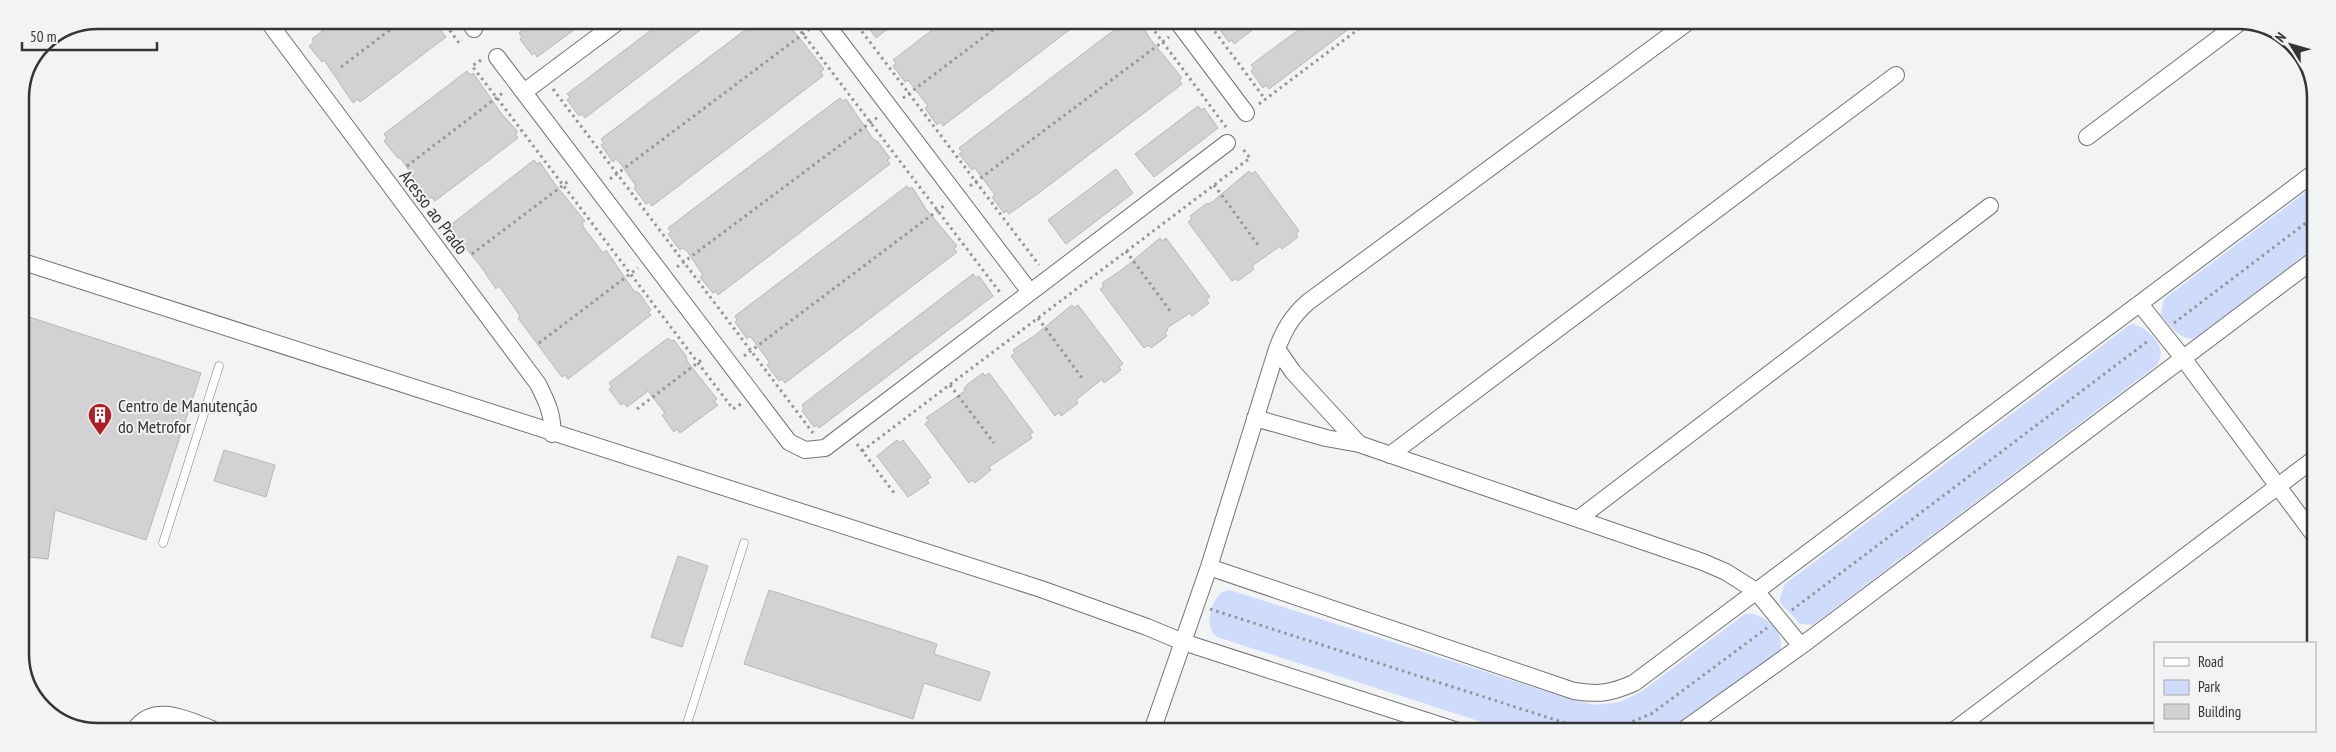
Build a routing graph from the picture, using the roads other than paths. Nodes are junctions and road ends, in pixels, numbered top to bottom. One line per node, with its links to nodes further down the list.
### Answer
1 (274, 29): 23 (street, Acesso ao Prado)
2 (607, 29): 9 (street)
3 (824, 29): 17 (street)
4 (1183, 29): 10 (street)
5 (1678, 29): 19 (street)
6 (2231, 29): 11 (street)
7 (492, 56): 9 (street)
8 (1896, 75): 25 (street)
9 (521, 87): 17 (street)
10 (1246, 113)
11 (2087, 136)
12 (1231, 138): 17 (street)
13 (2307, 179): 18 (street)
14 (1990, 206): 28 (street)
15 (29, 264): 23 (street)
16 (2307, 265): 20 (street)
17 (1030, 292)
18 (2140, 304): 20 (street); 33 (street)
19 (1277, 349): 22 (street); 24 (street)
20 (2183, 358): 27 (street); 35 (street)
21 (219, 366): 30 (lane)
22 (1255, 418): 24 (street); 32 (street)
23 (552, 434): 34 (street)
24 (1359, 444): 25 (street)
25 (1390, 455): 28 (street)
26 (2307, 464): 27 (street)
27 (2278, 487): 29 (street); 42 (street)
28 (1578, 519): 33 (street)
29 (2307, 526)
30 (163, 543)
31 (744, 543): 38 (lane)
32 (1209, 566): 33 (street); 34 (street)
33 (1756, 591): 35 (street)
34 (1183, 642): 39 (street); 40 (street)
35 (1801, 646): 41 (street)
36 (141, 723): 37 (street)
37 (195, 723)
38 (688, 723)
39 (1155, 723)
40 (1433, 723)
41 (1693, 723)
42 (1964, 723)

